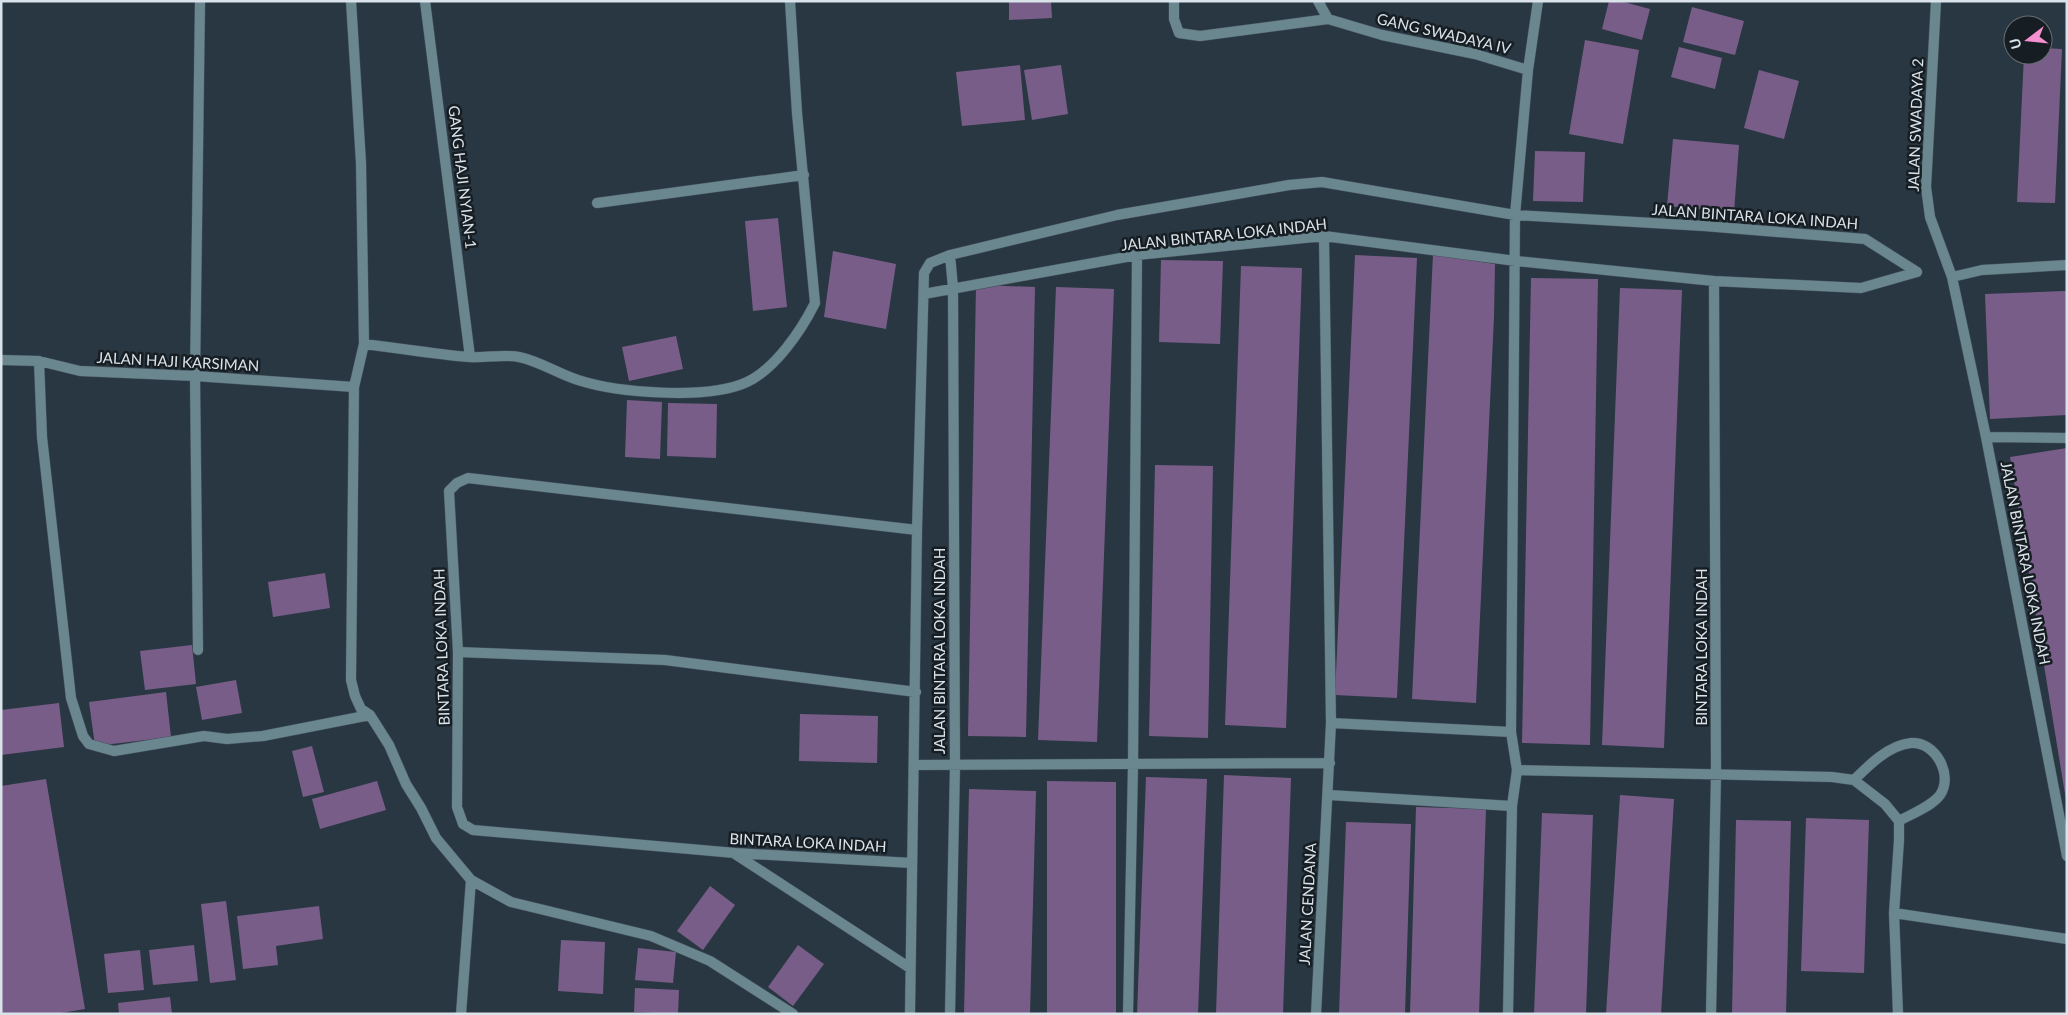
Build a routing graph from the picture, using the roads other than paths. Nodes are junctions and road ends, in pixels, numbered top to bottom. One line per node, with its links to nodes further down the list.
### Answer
1 (200, 1): 27 (street)
2 (351, 1): 23 (street)
3 (425, 1): 24 (street, GANG HAJI NYIAN-1)
4 (790, 1): 11 (street)
5 (1174, 1): 9 (street, GANG SWADAYA IV)
6 (1318, 1): 9 (street)
7 (1538, 1): 10 (street)
8 (1936, 1): 19 (street, JALAN SWADAYA 2)
9 (1328, 19): 10 (street, GANG SWADAYA IV)
10 (1528, 70): 13 (street)
11 (804, 174): 12 (street); 24 (street)
12 (597, 203)
13 (1515, 215): 15 (street, JALAN BINTARA LOKA INDAH); 17 (street); 20 (street, JALAN BINTARA LOKA INDAH)
14 (1324, 236): 16 (street, JALAN BINTARA LOKA INDAH); 17 (street, JALAN BINTARA LOKA INDAH); 36 (street, JALAN CENDANA)
15 (950, 256): 21 (street, JALAN BINTARA LOKA INDAH); 22 (street, JALAN BINTARA LOKA INDAH)
16 (1137, 256): 21 (street, JALAN BINTARA LOKA INDAH); 39 (street)
17 (1516, 261): 20 (street, JALAN BINTARA LOKA INDAH); 37 (street)
18 (2067, 265): 19 (street)
19 (1952, 277): 29 (street, JALAN BINTARA LOKA INDAH)
20 (1714, 281): 43 (street, BINTARA LOKA INDAH)
21 (953, 288): 22 (street, JALAN BINTARA LOKA INDAH); 41 (street, JALAN BINTARA LOKA INDAH)
22 (924, 294): 31 (street, JALAN BINTARA LOKA INDAH)
23 (364, 344): 24 (street); 28 (street)
24 (470, 357)
25 (1, 360): 26 (street, JALAN HAJI KARSIMAN)
26 (39, 361): 27 (street, JALAN HAJI KARSIMAN); 35 (street)
27 (195, 376): 28 (street, JALAN HAJI KARSIMAN); 32 (street)
28 (354, 387): 35 (street)
29 (1986, 437): 30 (street); 49 (street, JALAN BINTARA LOKA INDAH)
30 (2067, 438)
31 (917, 530): 33 (street, BINTARA LOKA INDAH); 34 (street, JALAN BINTARA LOKA INDAH)
32 (198, 650)
33 (458, 652): 34 (street); 48 (street, BINTARA LOKA INDAH)
34 (916, 692): 40 (street, JALAN BINTARA LOKA INDAH)
35 (370, 715): 51 (street)
36 (1331, 723): 37 (street); 38 (street, JALAN CENDANA)
37 (1512, 732): 42 (street)
38 (1330, 763): 39 (street); 45 (street, JALAN CENDANA)
39 (1133, 764): 41 (street); 59 (street)
40 (914, 766): 41 (street); 50 (street, JALAN BINTARA LOKA INDAH)
41 (955, 766): 58 (street, JALAN BINTARA LOKA INDAH)
42 (1517, 770): 43 (street); 46 (street)
43 (1716, 775): 44 (street); 62 (street, BINTARA LOKA INDAH)
44 (1854, 780): 47 (street); 47 (street)
45 (1329, 796): 46 (street); 60 (street, JALAN CENDANA)
46 (1512, 806): 61 (street)
47 (1899, 821): 52 (street)
48 (735, 854): 50 (street, BINTARA LOKA INDAH); 54 (street)
49 (2067, 856)
50 (912, 863): 54 (street, JALAN BINTARA LOKA INDAH)
51 (471, 880): 55 (street); 56 (street)
52 (1894, 913): 53 (street); 63 (street)
53 (2067, 939)
54 (910, 968): 57 (street, JALAN BINTARA LOKA INDAH)
55 (461, 1014)
56 (793, 1014)
57 (910, 1014)
58 (950, 1014)
59 (1128, 1014)
60 (1316, 1014)
61 (1508, 1014)
62 (1712, 1014)
63 (1898, 1014)

